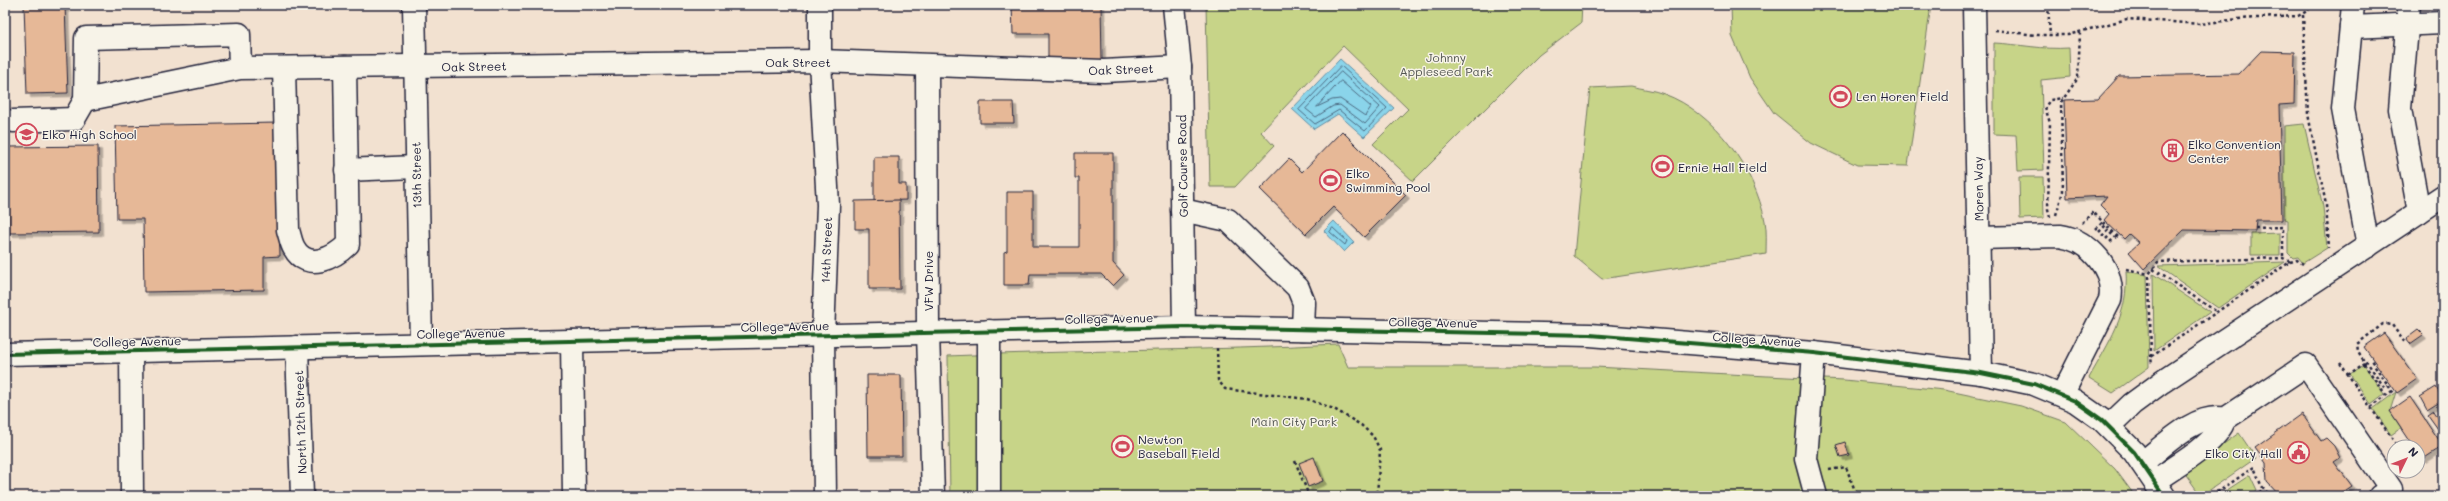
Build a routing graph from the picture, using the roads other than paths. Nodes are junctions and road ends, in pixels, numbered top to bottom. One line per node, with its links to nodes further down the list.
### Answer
1 (414, 5): 12 (street, 13th Street)
2 (820, 5): 9 (street, 14th Street)
3 (1174, 5): 13 (street, Golf Course Road)
4 (1974, 5): 23 (street, Moren Way)
5 (2354, 5): 8 (street)
6 (2408, 15): 7 (street); 8 (street); 22 (street)
7 (2443, 22)
8 (2351, 27): 24 (street)
9 (820, 61): 10 (street, Oak Street); 12 (street, Oak Street); 29 (street, 14th Street)
10 (927, 66): 13 (street, Oak Street); 28 (street, VFW Drive)
11 (345, 67): 12 (street, Oak Street); 15 (street, Oak Street); 19 (street)
12 (415, 67): 18 (street, 13th Street)
13 (1180, 67): 21 (street, Golf Course Road)
14 (240, 68): 15 (street, Oak Street); 16 (street, Oak Street); 16 (street)
15 (284, 68): 19 (street)
16 (85, 100): 17 (street)
17 (13, 121)
18 (416, 167): 19 (street); 31 (street, 13th Street)
19 (346, 170)
20 (2443, 196): 22 (street)
21 (1182, 210): 25 (street, Golf Course Road); 26 (street)
22 (2419, 212): 24 (street)
23 (1978, 238): 36 (street, Moren Way); 37 (street)
24 (2368, 246): 39 (street)
25 (1184, 327): 26 (street, College Avenue); 27 (street, College Avenue)
26 (1303, 329): 34 (street, College Avenue)
27 (989, 331): 28 (street, College Avenue); 47 (street)
28 (928, 333): 29 (street, College Avenue); 46 (street, VFW Drive)
29 (823, 335): 30 (street, College Avenue); 45 (street, 14th Street)
30 (572, 341): 31 (street, College Avenue); 44 (street)
31 (421, 344): 32 (street, College Avenue)
32 (297, 347): 33 (street, College Avenue); 43 (street, North 12th Street)
33 (131, 351): 35 (street, College Avenue); 42 (street)
34 (1814, 353): 36 (street, College Avenue); 48 (street)
35 (5, 354)
36 (1981, 373): 37 (street, College Avenue)
37 (2062, 395): 39 (street, College Avenue)
38 (2225, 419): 40 (street); 41 (street); 49 (street)
39 (2109, 426): 40 (street, College Avenue)
40 (2142, 463): 41 (street, College Avenue)
41 (2159, 489)
42 (132, 496)
43 (302, 496)
44 (574, 496)
45 (825, 496)
46 (933, 496)
47 (989, 496)
48 (1816, 496)
49 (2380, 496)

